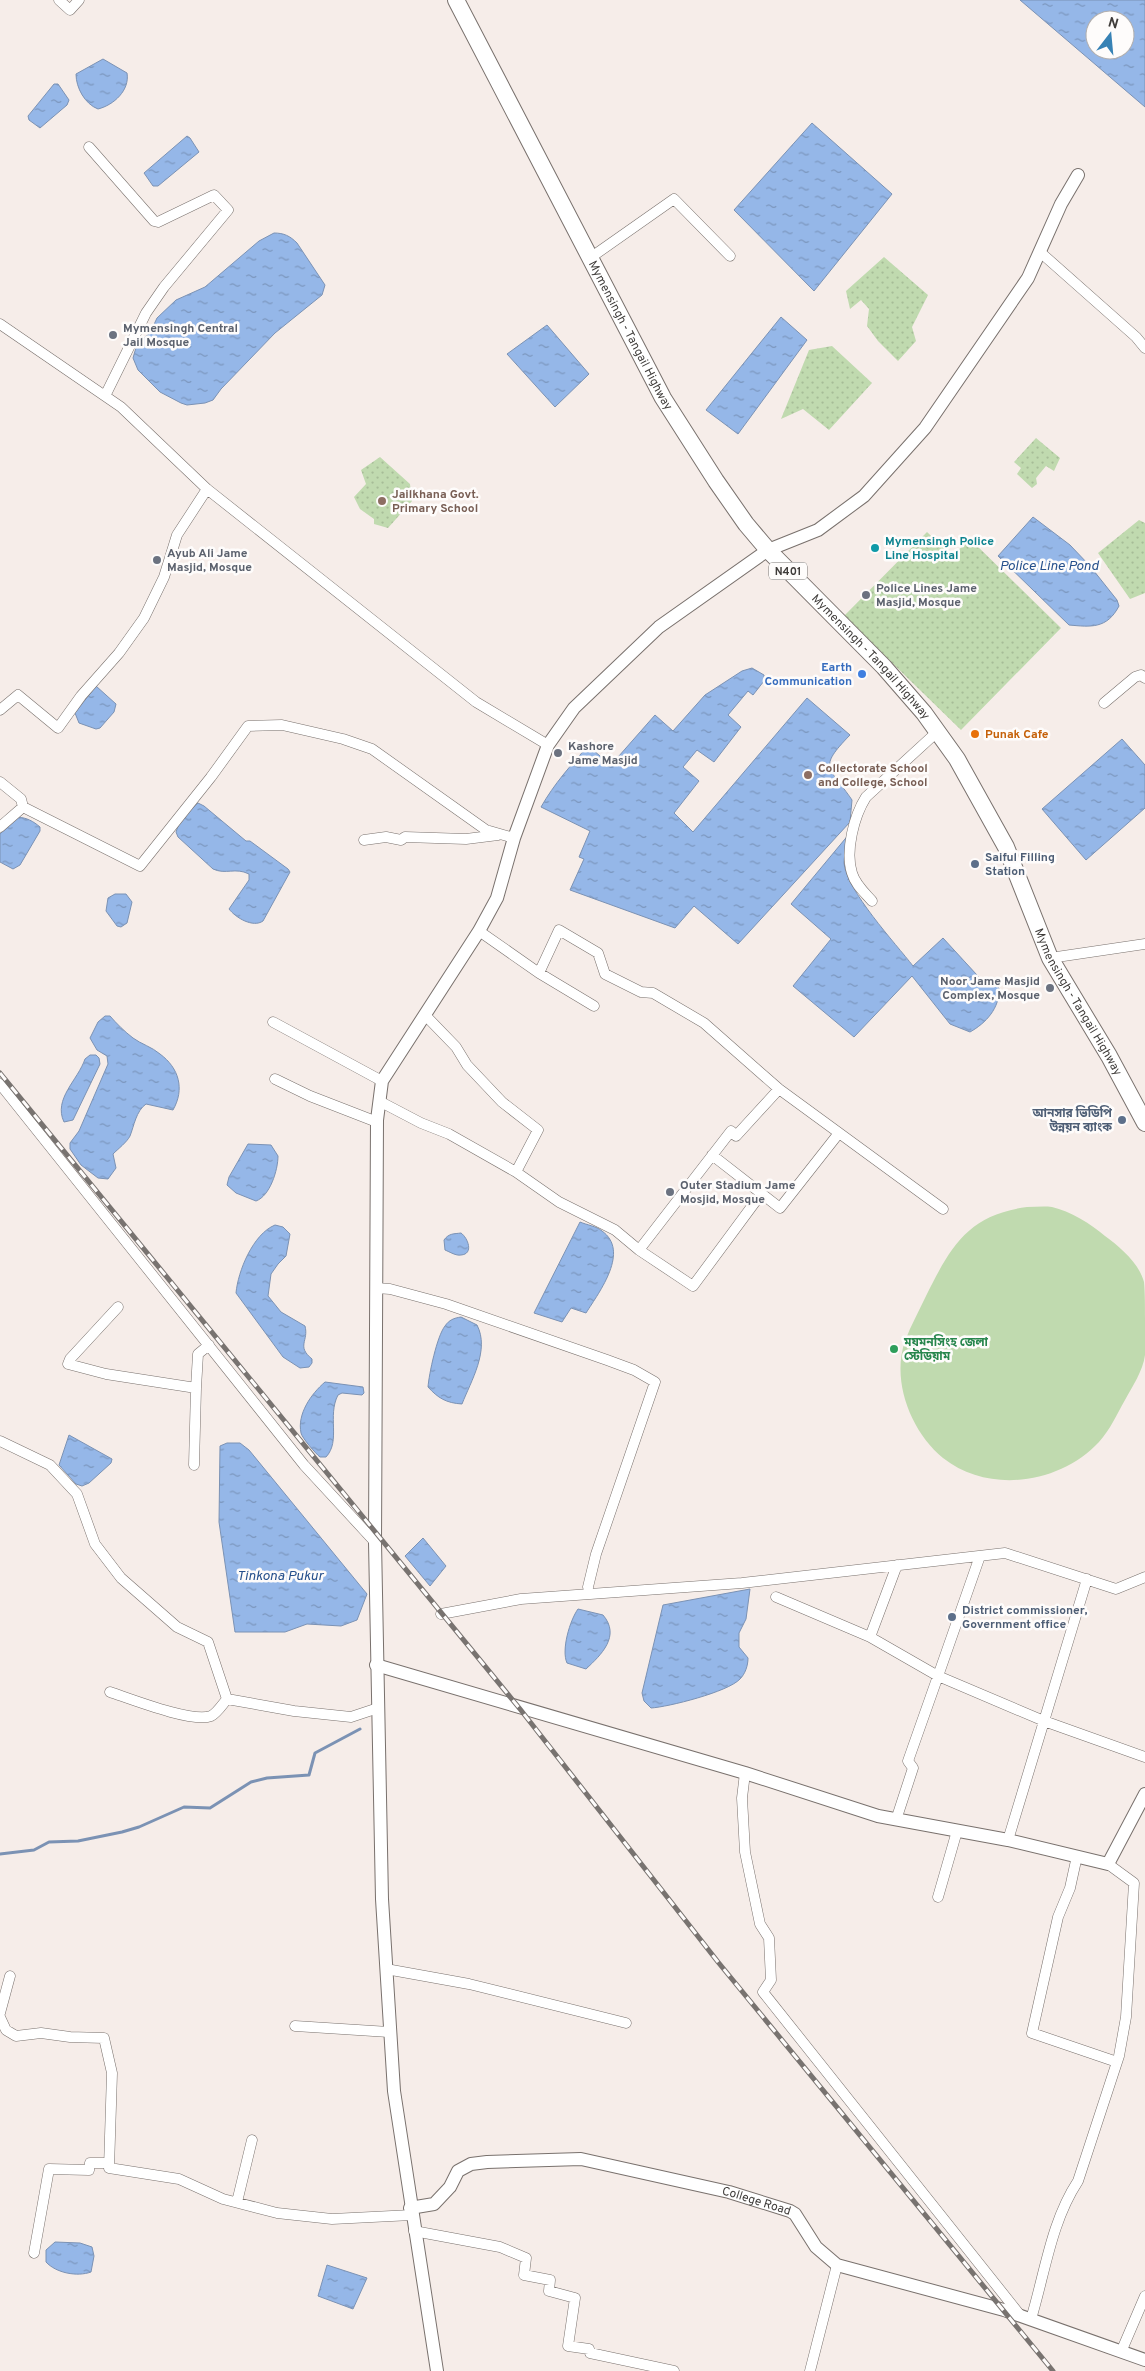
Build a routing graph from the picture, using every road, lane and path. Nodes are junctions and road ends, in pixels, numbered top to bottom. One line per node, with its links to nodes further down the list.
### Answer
1 (59, 0): 2 (street)
2 (79, 0)
3 (456, 0): 8 (highway, Mymensingh - Tangail Highway / N401)
4 (89, 147): 11 (street)
5 (1078, 175): 6 (street)
6 (1040, 252): 10 (street); 13 (street)
7 (730, 256): 8 (street)
8 (590, 258): 13 (highway, Mymensingh - Tangail Highway / N401)
9 (1, 328): 11 (street)
10 (1145, 348)
11 (105, 396): 12 (street)
12 (207, 489): 16 (street); 18 (street)
13 (768, 550): 17 (highway, Mymensingh - Tangail Highway / N401); 18 (street)
14 (1145, 678): 15 (street)
15 (1104, 703)
16 (0, 710)
17 (937, 732): 24 (street); 27 (highway, Mymensingh - Tangail Highway / N401)
18 (548, 745): 22 (street)
19 (0, 782): 20 (street)
20 (23, 807): 21 (street); 22 (street)
21 (0, 826)
22 (508, 836): 23 (street); 25 (street)
23 (364, 840)
24 (872, 901)
25 (479, 931): 28 (street); 30 (street)
26 (1145, 944): 27 (street)
27 (1050, 958): 38 (highway, Mymensingh - Tangail Highway / N401)
28 (540, 973): 29 (street); 35 (street)
29 (594, 1006)
30 (425, 1015): 33 (street); 41 (street)
31 (273, 1022): 33 (street)
32 (275, 1078): 37 (street)
33 (382, 1081): 36 (street)
34 (0, 1084): 47 (street)
35 (779, 1089): 39 (street); 40 (street)
36 (379, 1101): 37 (street); 41 (street)
37 (377, 1122): 45 (street)
38 (1145, 1123)
39 (839, 1133): 42 (street); 43 (street)
40 (712, 1155): 42 (street); 44 (street)
41 (516, 1172): 44 (street)
42 (761, 1194): 44 (street)
43 (942, 1209)
44 (639, 1250)
45 (376, 1288): 51 (street); 56 (street)
46 (118, 1307): 48 (street)
47 (209, 1345): 48 (street); 51 (street)
48 (196, 1388): 50 (street)
49 (0, 1441): 63 (street)
50 (194, 1465)
51 (375, 1542): 60 (street)
52 (980, 1556): 53 (street); 55 (street); 61 (street)
53 (897, 1565): 58 (street); 59 (street)
54 (1145, 1577): 55 (street)
55 (1087, 1579): 65 (street)
56 (588, 1587)
57 (776, 1597): 59 (street)
58 (442, 1614)
59 (870, 1637): 61 (street)
60 (376, 1665): 64 (street); 67 (street)
61 (938, 1676): 65 (street); 69 (street)
62 (110, 1692): 63 (street)
63 (227, 1700): 64 (street)
64 (378, 1708): 75 (street)
65 (1044, 1721): 66 (street); 71 (street)
66 (1145, 1757)
67 (745, 1773): 69 (street); 91 (street)
68 (1145, 1794): 73 (street)
69 (896, 1820): 70 (street)
70 (957, 1831): 71 (street); 74 (street)
71 (1008, 1840): 72 (street)
72 (1077, 1856): 73 (street); 82 (street)
73 (1108, 1864): 82 (street)
74 (938, 1897)
75 (386, 1969): 79 (street); 81 (street)
76 (10, 1976): 77 (street)
77 (0, 2013)
78 (0, 2017): 84 (street)
79 (626, 2023)
80 (295, 2026): 81 (street)
81 (389, 2032): 86 (street)
82 (1117, 2062): 91 (street)
83 (252, 2140): 85 (street)
84 (110, 2163): 85 (street); 88 (street)
85 (237, 2202): 86 (street)
86 (411, 2212): 87 (street); 89 (street, College Road)
87 (414, 2231): 94 (street); 95 (street)
88 (34, 2253)
89 (837, 2265): 91 (street, College Road); 96 (street)
90 (1145, 2296): 92 (street)
91 (1025, 2317): 92 (street, College Road)
92 (1121, 2352): 93 (street, College Road)
93 (1145, 2360)
94 (437, 2371)
95 (674, 2371)
96 (810, 2371)

